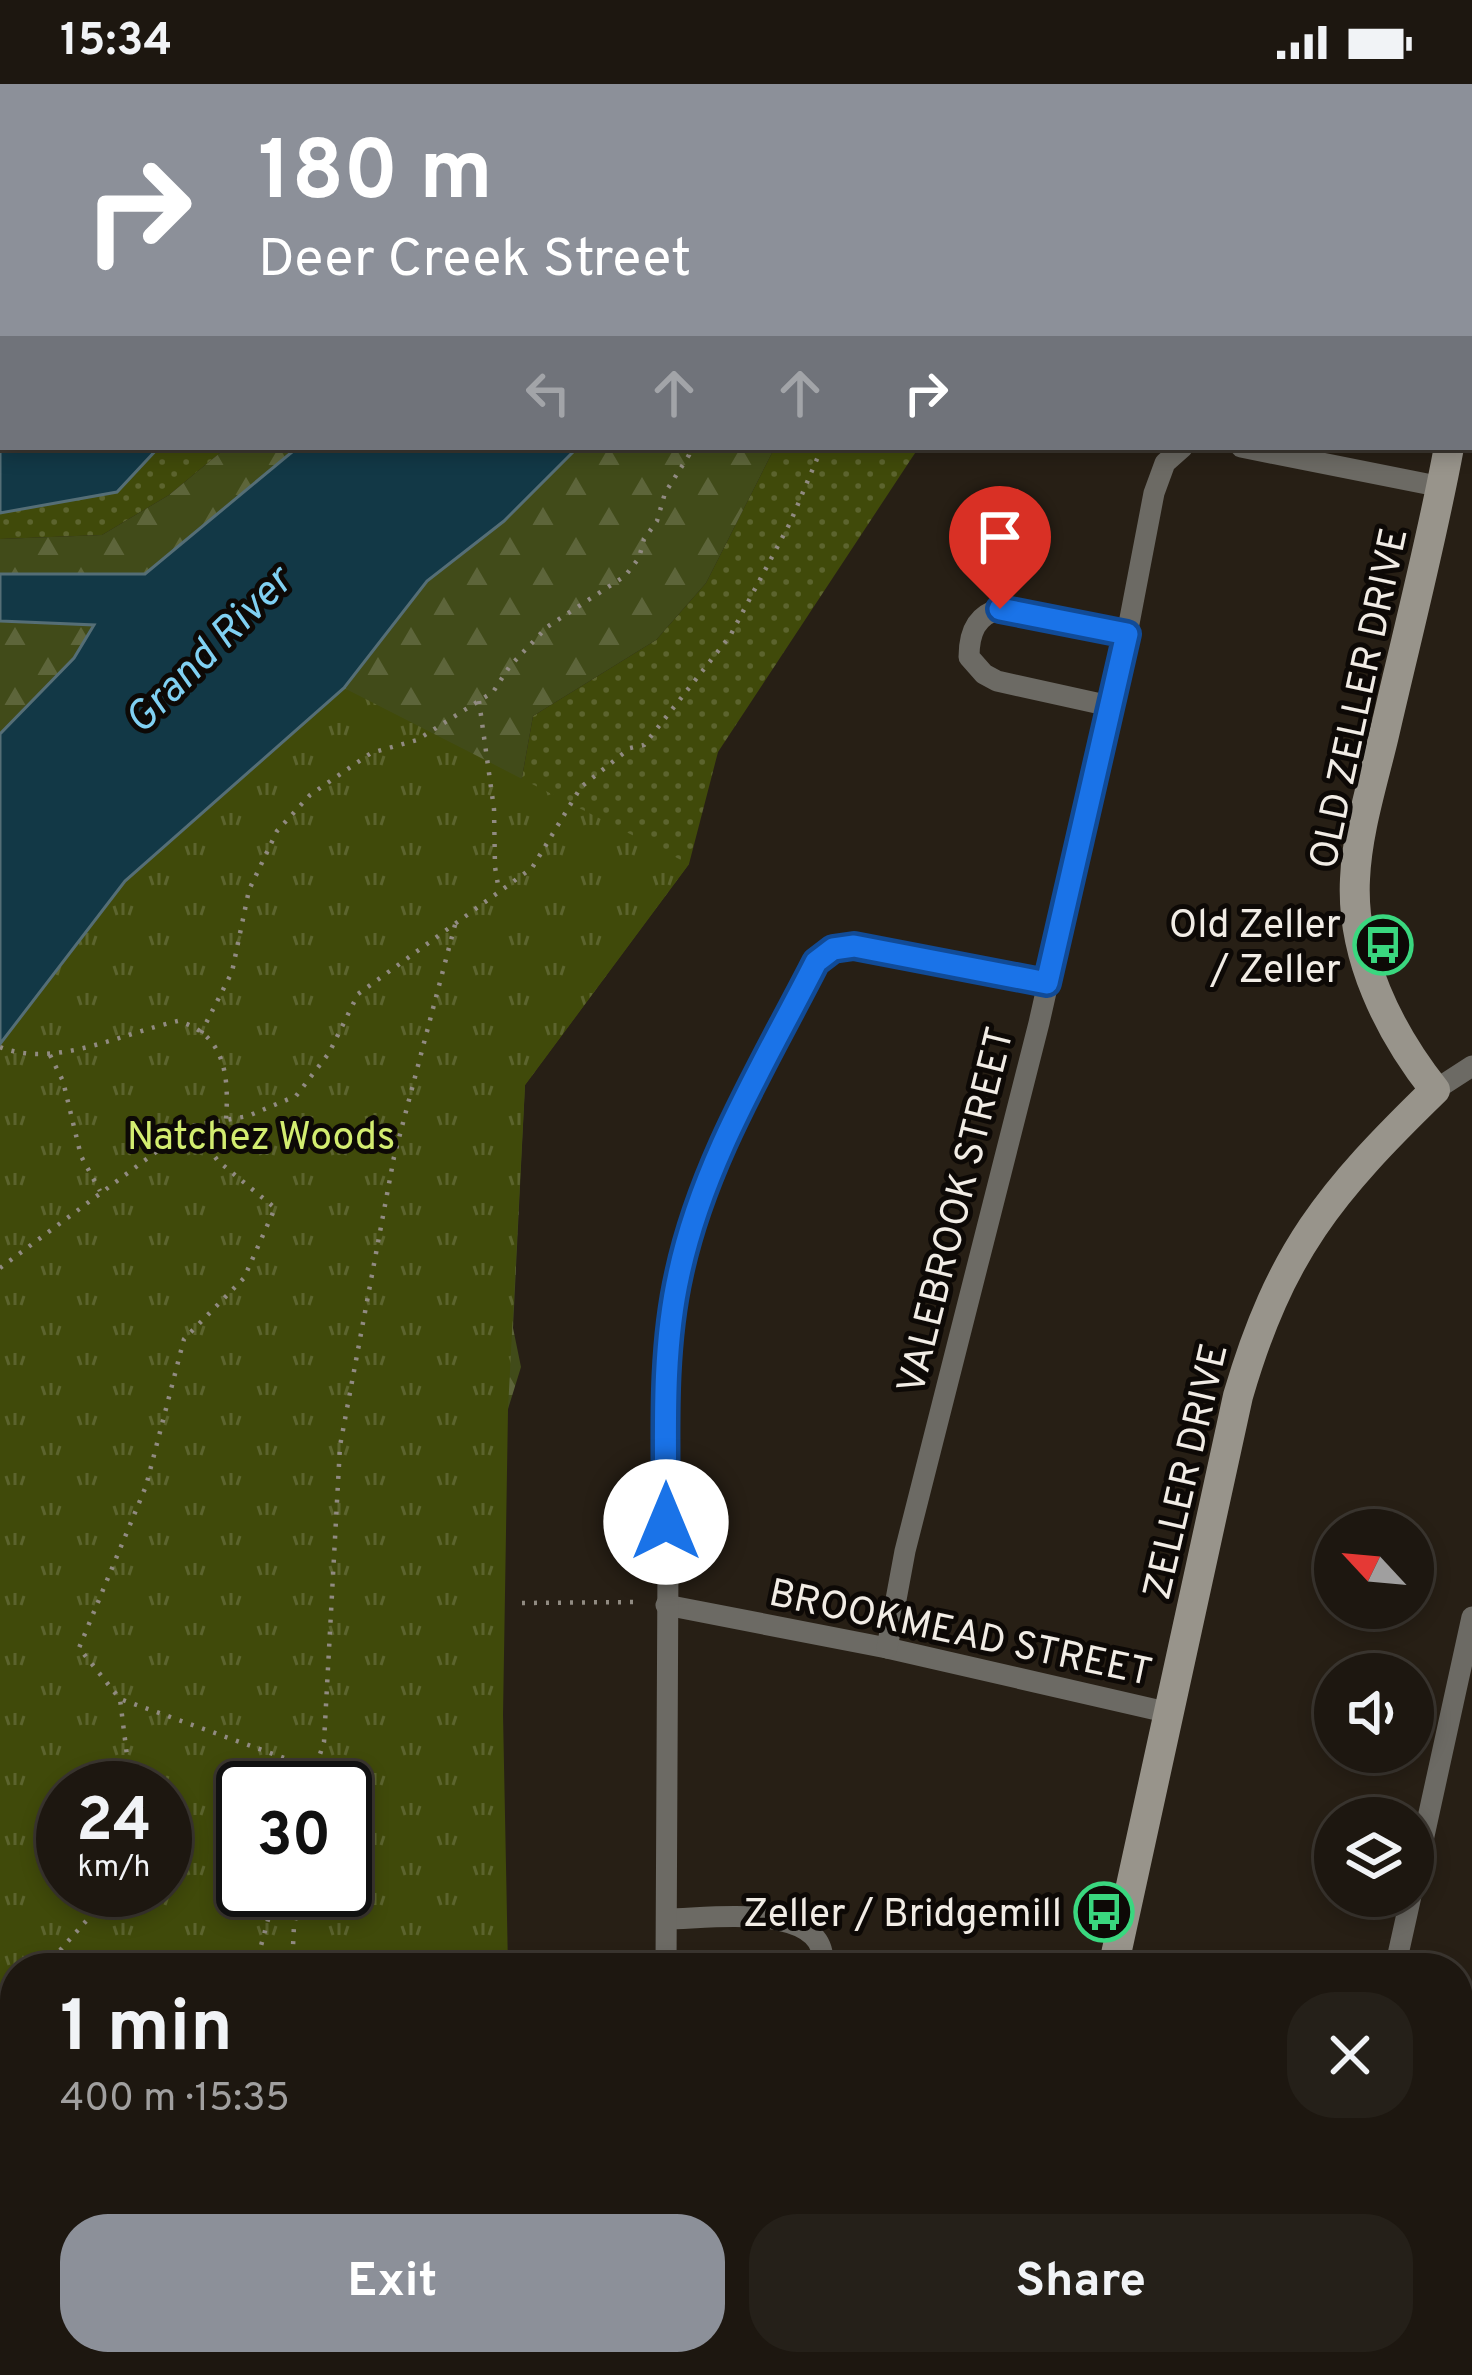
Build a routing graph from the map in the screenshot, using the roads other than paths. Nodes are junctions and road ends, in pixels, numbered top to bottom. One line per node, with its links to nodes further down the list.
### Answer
1 (1180, 450): 5 (street, VALEBROOK STREET)
2 (1256, 450): 4 (street)
3 (1448, 450): 4 (street, OLD ZELLER DRIVE)
4 (1442, 487): 9 (street, OLD ZELLER DRIVE)
5 (1127, 634): 6 (street, VALEBROOK STREET); 6 (street)
6 (1109, 706): 7 (street, VALEBROOK STREET)
7 (1047, 983): 10 (street); 12 (street, VALEBROOK STREET)
8 (1472, 1066): 9 (street, ZELLER DRIVE)
9 (1436, 1090): 13 (street, ZELLER DRIVE)
10 (666, 1605): 12 (street, BROOKMEAD STREET); 16 (street)
11 (1472, 1617): 14 (street)
12 (887, 1648): 13 (street, BROOKMEAD STREET)
13 (1170, 1713): 19 (street, ZELLER DRIVE)
14 (1433, 1797)
15 (1406, 1917): 20 (street)
16 (667, 1919): 17 (street); 18 (street)
17 (666, 1953)
18 (823, 1953)
19 (1116, 1953)
20 (1398, 1953)

